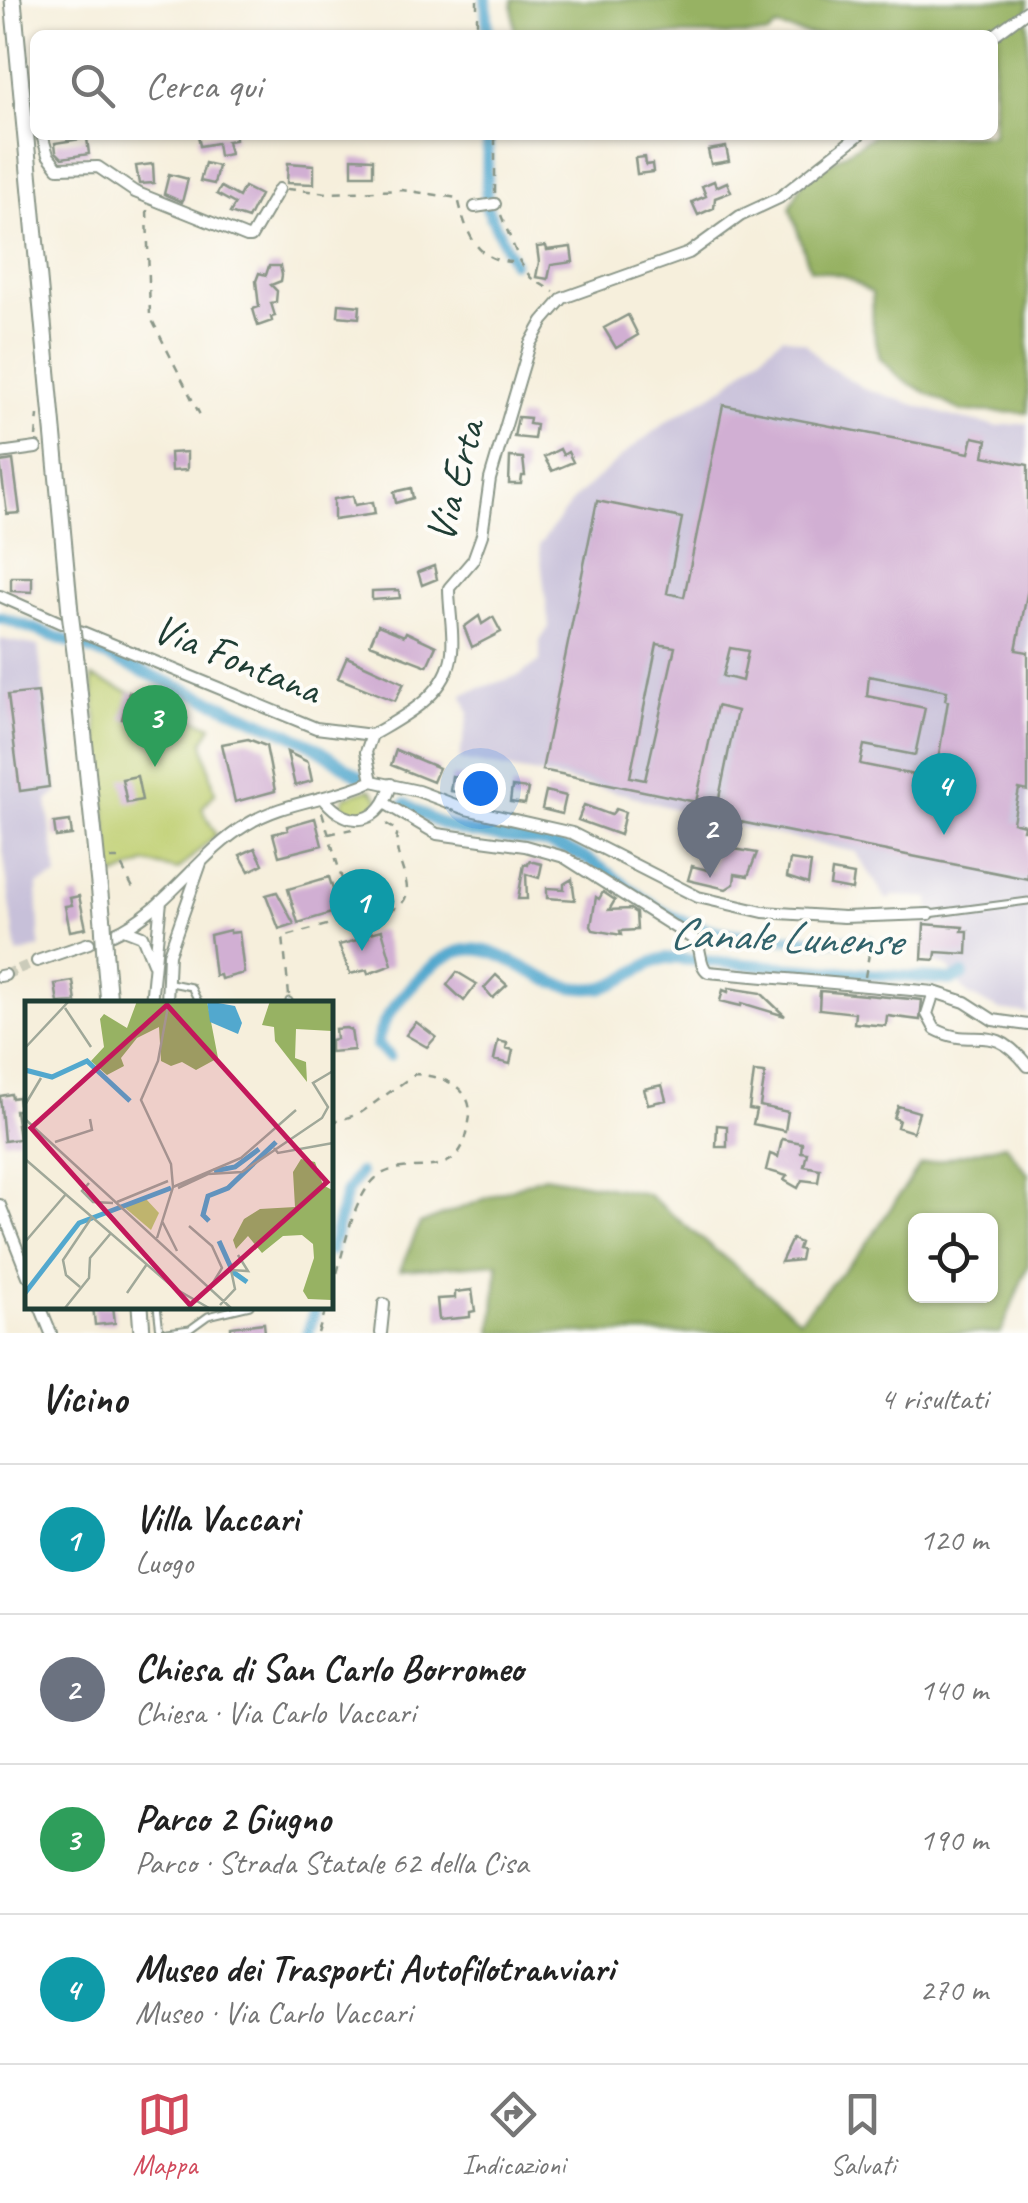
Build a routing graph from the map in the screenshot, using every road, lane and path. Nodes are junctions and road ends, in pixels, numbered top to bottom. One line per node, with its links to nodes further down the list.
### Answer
1 (13, 0): 6 (main road)
2 (477, 0): 4 (path)
3 (1028, 10): 5 (street)
4 (477, 30)
5 (998, 32)
6 (30, 122)
7 (31, 140): 19 (main road)
8 (44, 140): 11 (street)
9 (853, 140): 14 (street)
10 (280, 189): 11 (street); 14 (path)
11 (148, 198): 15 (path)
12 (494, 204): 13 (street)
13 (475, 206)
14 (563, 298): 21 (street, Via Erta)
15 (203, 421)
16 (36, 448): 17 (street)
17 (0, 453)
18 (0, 596): 19 (street)
19 (65, 618): 27 (main road, bridge)
20 (80, 631): 21 (street, Via Fontana)
21 (372, 735): 22 (street)
22 (372, 781): 23 (street); 24 (street)
23 (391, 784): 25 (street); 33 (street)
24 (322, 800): 25 (street); 28 (street); 32 (path)
25 (386, 804): 42 (street)
26 (383, 820): 32 (path)
27 (94, 860): 29 (path); 35 (main road)
28 (202, 862): 30 (street); 34 (street)
29 (134, 890)
30 (161, 901): 34 (street); 35 (street); 39 (street)
31 (1028, 901): 33 (lane)
32 (357, 912): 47 (path)
33 (929, 914)
34 (182, 918): 41 (street)
35 (113, 929): 39 (street); 43 (main road, bridge)
36 (89, 944): 38 (street)
37 (870, 948): 40 (path)
38 (37, 961)
39 (155, 968): 44 (street)
40 (865, 978)
41 (168, 982): 45 (street); 46 (lane)
42 (934, 992): 48 (street); 49 (street)
43 (109, 1001)
44 (151, 1001)
45 (167, 1001)
46 (198, 1001)
47 (289, 1001)
48 (1028, 1026)
49 (1028, 1066)
50 (332, 1122): 53 (path)
51 (0, 1205): 52 (street)
52 (25, 1268)
53 (332, 1291)
54 (384, 1304): 64 (street)
55 (41, 1308): 60 (street)
56 (140, 1308): 61 (main road)
57 (157, 1308): 62 (lane)
58 (242, 1308): 62 (lane)
59 (327, 1308): 63 (path)
60 (51, 1333)
61 (142, 1333)
62 (160, 1333)
63 (318, 1333)
64 (381, 1333)

